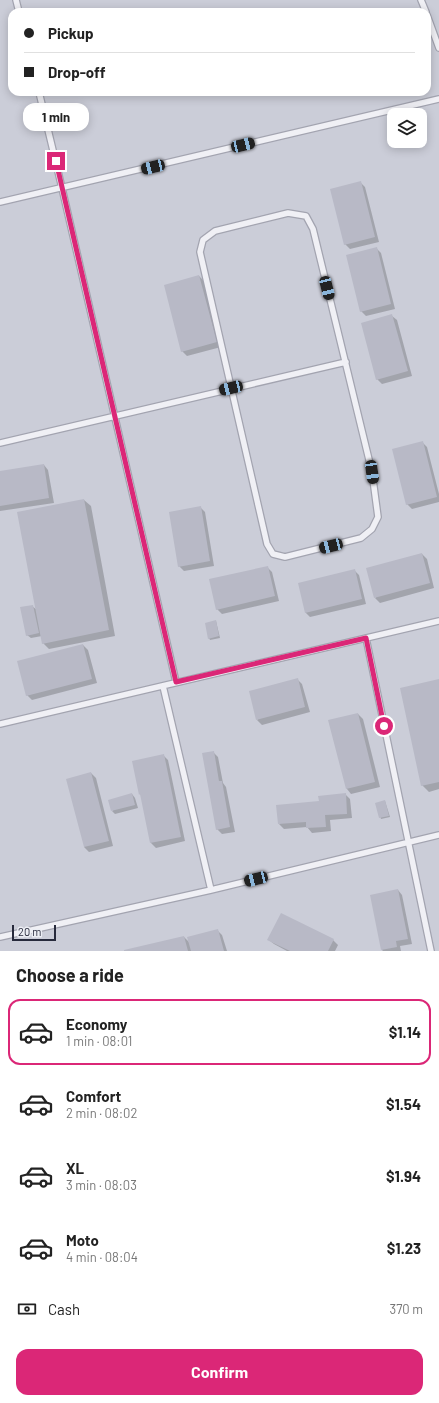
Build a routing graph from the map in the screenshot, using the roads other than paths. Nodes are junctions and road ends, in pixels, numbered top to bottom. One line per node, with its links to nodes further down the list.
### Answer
1 (431, 26): 2 (lane)
2 (439, 48)
3 (40, 96): 5 (lane)
4 (439, 99): 5 (lane)
5 (62, 188): 6 (lane); 9 (lane)
6 (0, 202)
7 (346, 362): 8 (lane); 8 (lane); 8 (lane)
8 (231, 388): 9 (lane)
9 (115, 415): 10 (lane); 13 (lane)
10 (0, 443)
11 (439, 621): 12 (lane)
12 (366, 638): 13 (lane); 17 (lane)
13 (176, 682): 14 (lane)
14 (163, 686): 15 (lane); 18 (lane)
15 (0, 724)
16 (439, 835): 17 (lane)
17 (408, 842): 18 (lane); 20 (lane)
18 (211, 890): 19 (lane)
19 (0, 937)
20 (431, 951)

